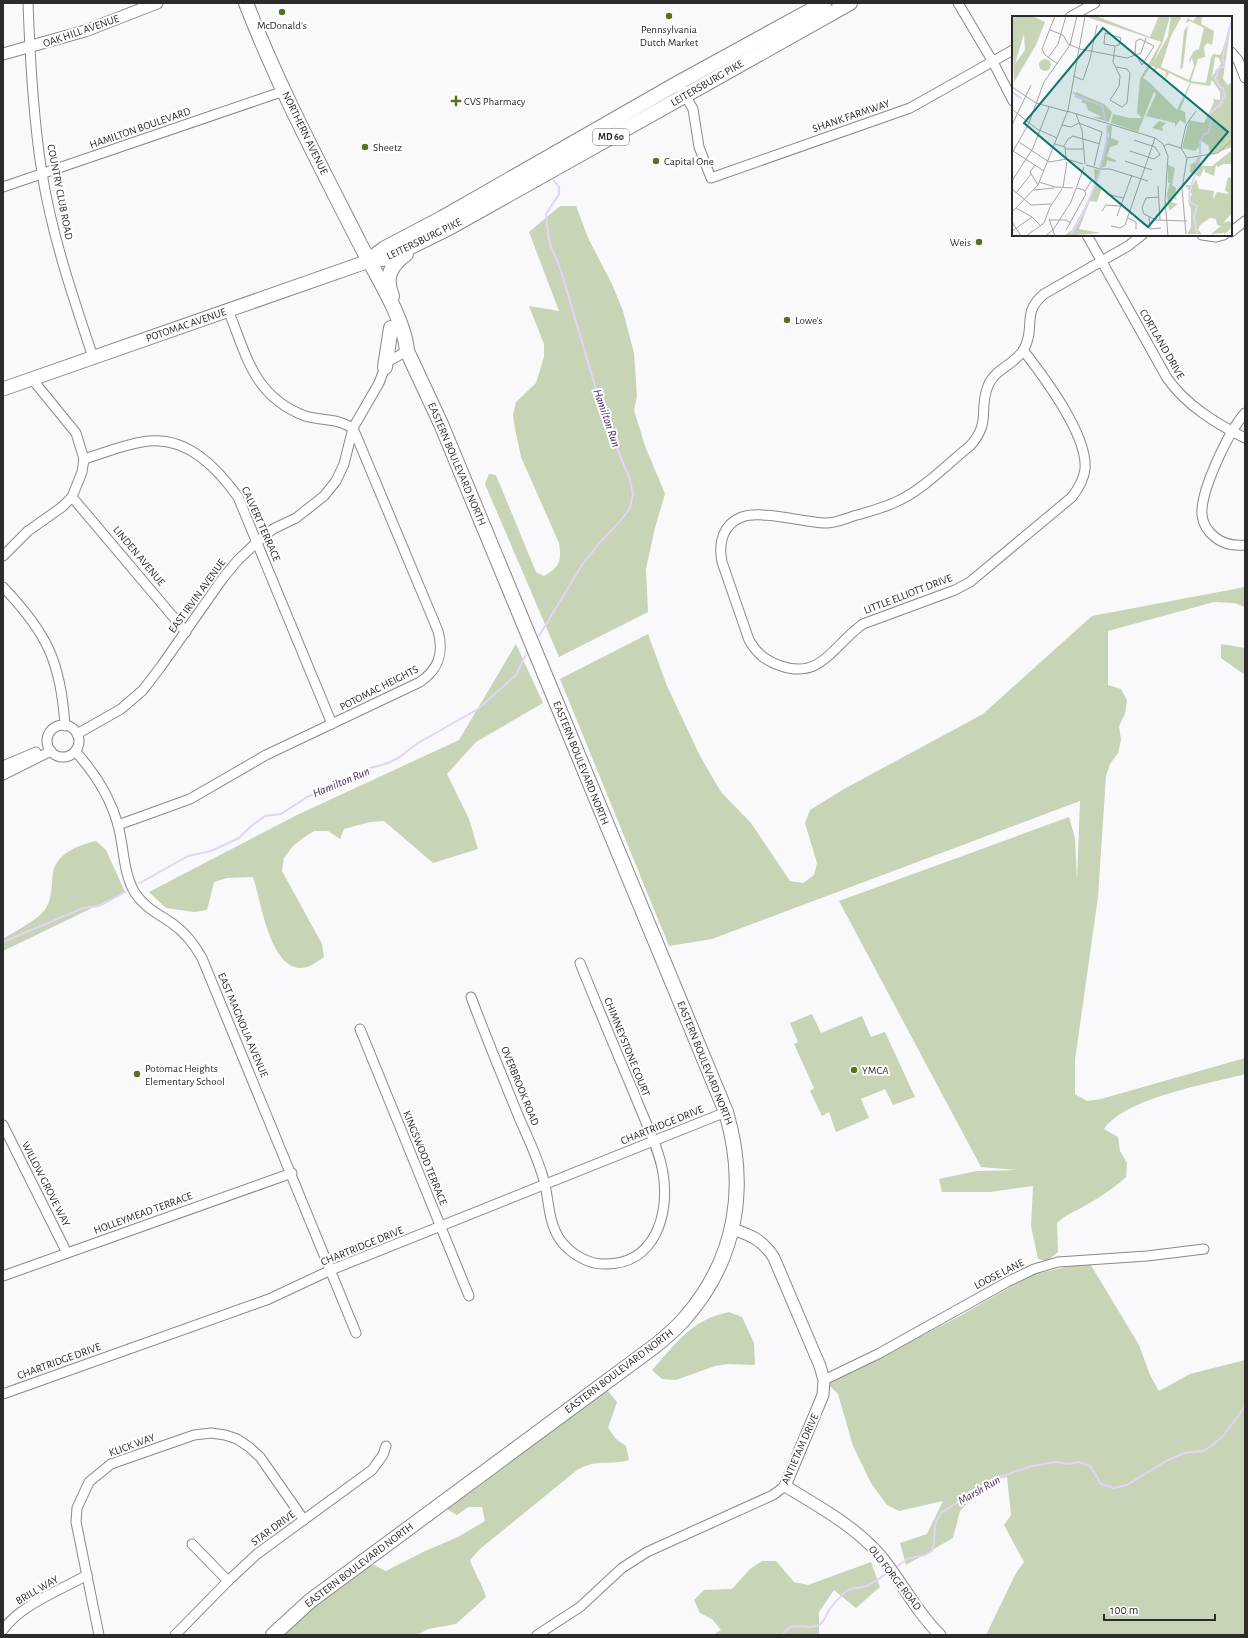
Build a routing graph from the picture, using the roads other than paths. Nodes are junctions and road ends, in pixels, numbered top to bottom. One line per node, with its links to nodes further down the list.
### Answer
1 (28, 3): 9 (street, COUNTRY CLUB ROAD)
2 (157, 3): 9 (street, OAK HILL AVENUE)
3 (246, 3): 16 (main road, NORTHERN AVENUE)
4 (824, 3): 15 (main road, LEITERSBURG PIKE / MD 60)
5 (850, 3): 17 (main road, LEITERSBURG PIKE / MD 60)
6 (958, 3): 13 (street)
7 (1095, 3): 8 (street)
8 (1072, 16)
9 (30, 48): 12 (street, OAK HILL AVENUE); 19 (street, COUNTRY CLUB ROAD)
10 (1012, 51): 13 (street, SHANK FARMWAY)
11 (1232, 53): 14 (street)
12 (3, 54)
13 (993, 62): 17 (street, SHANK FARMWAY); 18 (street)
14 (1245, 78)
15 (678, 83): 17 (street); 28 (main road, LEITERSBURG PIKE / MD 60)
16 (284, 91): 19 (street, HAMILTON BOULEVARD); 28 (main road, NORTHERN AVENUE)
17 (685, 95): 22 (main road, LEITERSBURG PIKE / MD 60)
18 (1012, 99)
19 (42, 174): 20 (street, HAMILTON BOULEVARD); 34 (street, COUNTRY CLUB ROAD)
20 (3, 187)
21 (1245, 221): 23 (street)
22 (449, 228): 28 (main road, LEITERSBURG PIKE / MD 60); 31 (main road)
23 (1232, 231)
24 (1088, 236): 29 (street, CORTLAND DRIVE)
25 (1141, 236): 29 (street, LITTLE ELLIOTT DRIVE)
26 (1209, 236): 27 (street)
27 (1220, 236)
28 (368, 260): 30 (main road, POTOMAC AVENUE); 31 (main road, EASTERN BOULEVARD NORTH)
29 (1102, 262): 32 (street, LITTLE ELLIOTT DRIVE); 40 (street, CORTLAND DRIVE)
30 (228, 310): 34 (main road, POTOMAC AVENUE); 39 (street)
31 (394, 322): 33 (main road, EASTERN BOULEVARD NORTH); 35 (main road)
32 (1023, 350): 32 (street, LITTLE ELLIOTT DRIVE)
33 (407, 351): 35 (street); 60 (main road, EASTERN BOULEVARD NORTH)
34 (93, 357): 36 (main road, POTOMAC AVENUE)
35 (385, 368): 39 (street, EAST IRVIN AVENUE)
36 (32, 379): 37 (main road, POTOMAC AVENUE); 42 (street)
37 (3, 389)
38 (1245, 413): 40 (street)
39 (352, 428): 44 (street, EAST IRVIN AVENUE); 49 (street, POTOMAC HEIGHTS)
40 (1232, 431): 41 (street, CORTLAND DRIVE); 45 (street)
41 (1245, 438)
42 (84, 459): 43 (street); 44 (street, CALVERT TERRACE)
43 (72, 497): 46 (street); 48 (street, LINDEN AVENUE)
44 (257, 542): 48 (street, EAST IRVIN AVENUE); 49 (street, CALVERT TERRACE)
45 (1245, 545)
46 (3, 556)
47 (3, 587): 50 (street)
48 (186, 632): 51 (street, EAST IRVIN AVENUE)
49 (332, 724): 56 (street, POTOMAC HEIGHTS)
50 (65, 726): 51 (street); 52 (street)
51 (77, 734): 53 (street)
52 (50, 749): 53 (street); 54 (street); 55 (street)
53 (75, 752): 56 (street, EAST MAGNOLIA AVENUE)
54 (3, 766)
55 (3, 775)
56 (118, 825): 63 (street, EAST MAGNOLIA AVENUE)
57 (580, 963): 62 (street, CHIMNEYSTONE COURT)
58 (470, 997): 64 (street, OVERBROOK ROAD)
59 (360, 1029): 65 (street, KINGSWOOD TERRACE)
60 (726, 1112): 62 (street, CHARTRIDGE DRIVE); 66 (main road, EASTERN BOULEVARD NORTH)
61 (3, 1125): 68 (street, WILLOW GROVE WAY)
62 (653, 1141): 64 (street, CHARTRIDGE DRIVE); 64 (street)
63 (292, 1173): 68 (street, HOLLEYMEAD TERRACE); 69 (street, EAST MAGNOLIA AVENUE)
64 (545, 1185): 65 (street, CHARTRIDGE DRIVE)
65 (441, 1228): 69 (street, CHARTRIDGE DRIVE); 71 (street, KINGSWOOD TERRACE)
66 (732, 1229): 73 (street, ANTIETAM DRIVE); 84 (main road, EASTERN BOULEVARD NORTH)
67 (1204, 1249): 73 (street, LOOSE LANE)
68 (67, 1253): 70 (street, HOLLEYMEAD TERRACE)
69 (331, 1270): 72 (street, EAST MAGNOLIA AVENUE); 74 (street, CHARTRIDGE DRIVE)
70 (3, 1276)
71 (470, 1296)
72 (356, 1333)
73 (824, 1380): 76 (street, ANTIETAM DRIVE)
74 (3, 1394)
75 (386, 1446): 77 (street, STAR DRIVE)
76 (785, 1486): 85 (street, ANTIETAM DRIVE); 86 (street, OLD FORGE ROAD)
77 (304, 1520): 79 (street, KLICK WAY); 80 (street, STAR DRIVE)
78 (192, 1544): 80 (street)
79 (87, 1575): 81 (street, BRILL WAY); 82 (street, KLICK WAY)
80 (228, 1581): 83 (street, STAR DRIVE)
81 (3, 1630)
82 (99, 1635)
83 (175, 1635)
84 (273, 1635)
85 (537, 1635)
86 (940, 1635)

